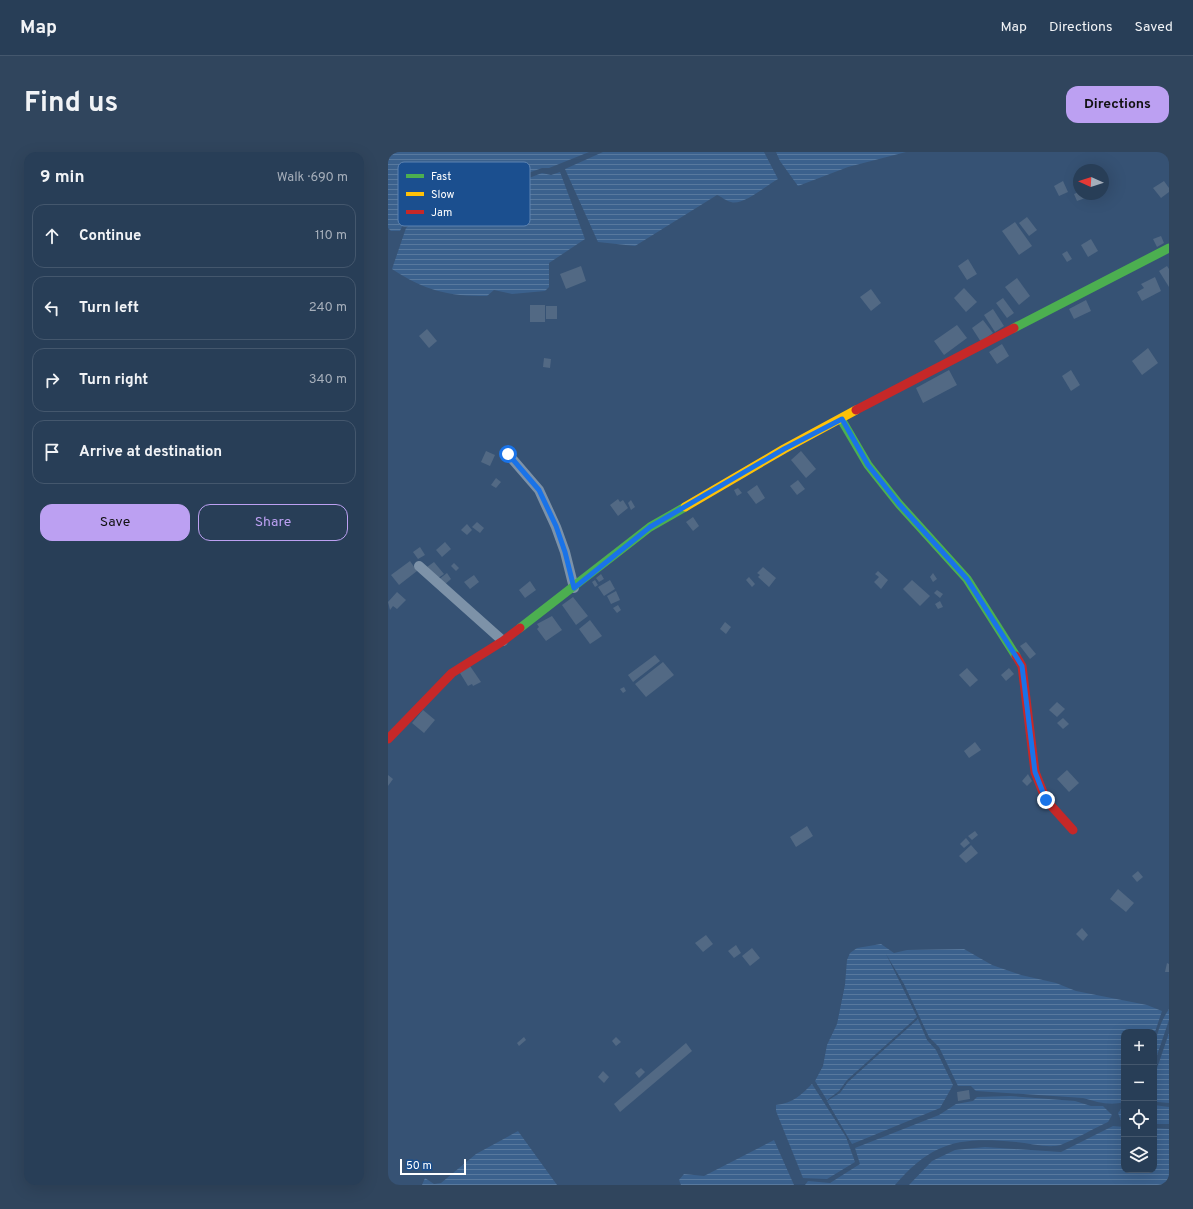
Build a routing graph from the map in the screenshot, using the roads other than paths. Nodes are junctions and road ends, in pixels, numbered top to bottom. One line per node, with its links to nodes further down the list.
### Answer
1 (1169, 248): 2 (street)
2 (842, 419): 5 (street); 8 (street)
3 (508, 454): 5 (street)
4 (419, 566): 6 (street)
5 (574, 588): 6 (street)
6 (503, 641): 7 (street)
7 (388, 739)
8 (1072, 830)

